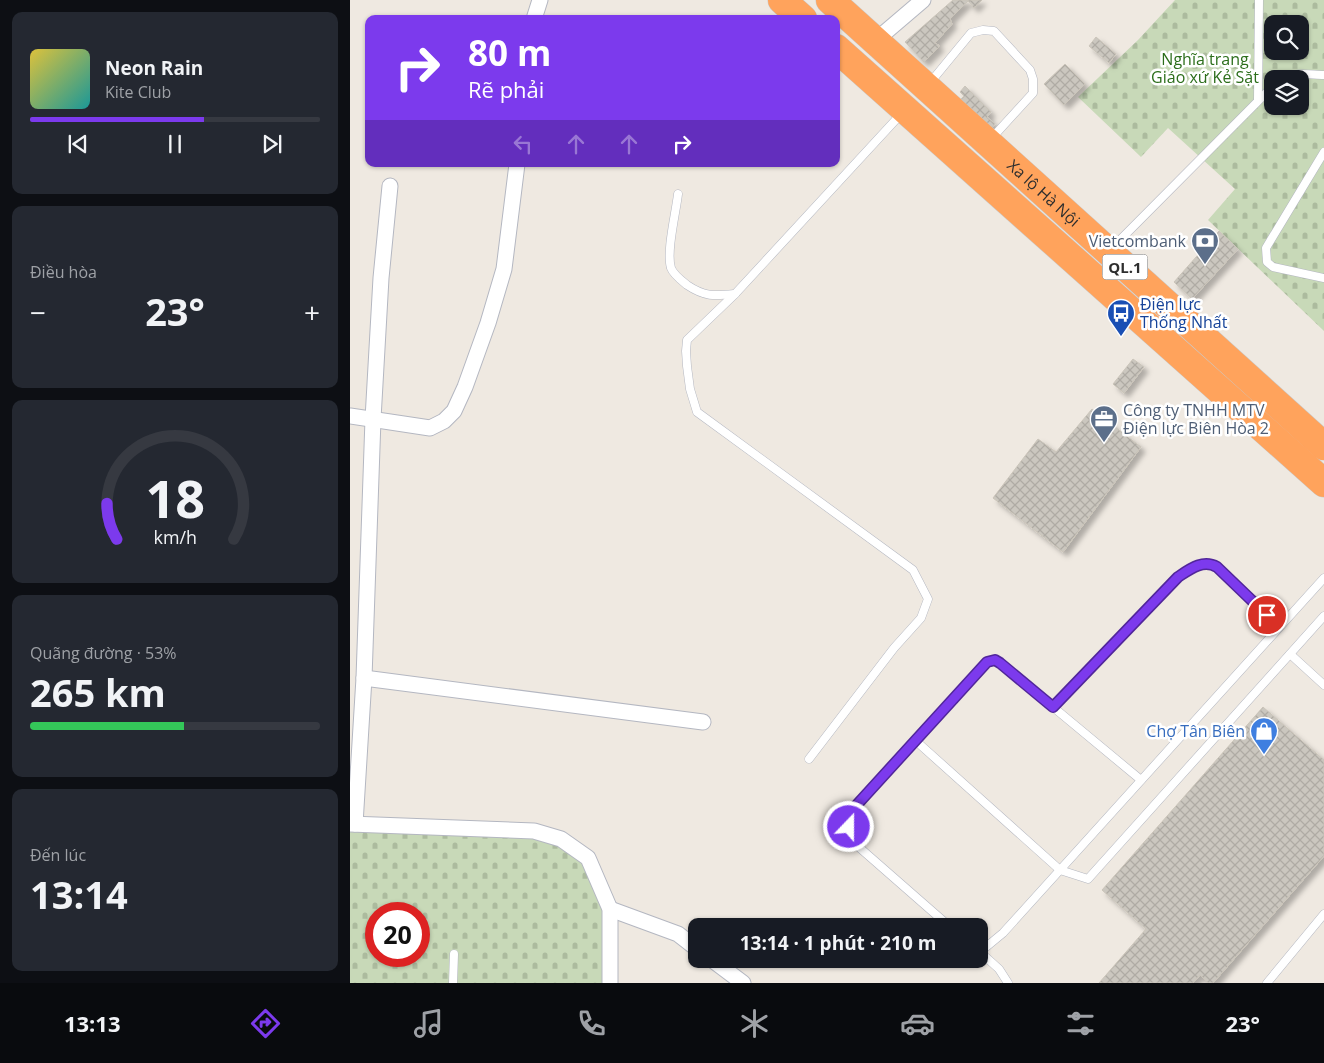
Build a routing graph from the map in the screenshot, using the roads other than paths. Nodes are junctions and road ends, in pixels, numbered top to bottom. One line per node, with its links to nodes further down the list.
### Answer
1 (540, 0): 6 (street)
2 (782, 0): 7 (highway)
3 (830, 0): 8 (highway, Xa lộ Hà Nội / QL.1)
4 (923, 0): 8 (street)
5 (1259, 0): 14 (lane)
6 (535, 15)
7 (799, 15)
8 (876, 41): 9 (highway); 12 (highway, Xa lộ Hà Nội / QL.1)
9 (844, 55): 15 (highway, Xa lộ Hà Nội / QL.1)
10 (1309, 75): 11 (lane)
11 (1324, 76)
12 (926, 87): 15 (highway); 16 (highway, Xa lộ Hà Nội / QL.1); 16 (lane)
13 (1264, 94): 14 (lane)
14 (1258, 100): 21 (lane)
15 (905, 109): 23 (lane); 27 (highway, Xa lộ Hà Nội / QL.1)
16 (988, 142): 21 (highway, Xa lộ Hà Nội / QL.1)
17 (1324, 152): 22 (lane)
18 (517, 167): 25 (street)
19 (390, 186): 25 (street)
20 (678, 194): 23 (lane)
21 (1108, 252): 26 (highway, Xa lộ Hà Nội / QL.1)
22 (1324, 278)
23 (735, 294): 37 (lane)
24 (350, 416): 25 (street)
25 (373, 420): 32 (street)
26 (1324, 446)
27 (1324, 483)
28 (1324, 578): 30 (lane)
29 (1324, 616): 31 (lane)
30 (1279, 627): 34 (lane); 38 (lane)
31 (1290, 654): 33 (lane); 40 (lane)
32 (364, 678): 35 (street); 39 (street)
33 (1324, 685)
34 (1053, 707): 36 (lane); 38 (lane)
35 (703, 722)
36 (916, 741): 40 (lane); 43 (lane)
37 (809, 759)
38 (1141, 780): 40 (lane)
39 (352, 824): 41 (street)
40 (1060, 870): 45 (lane)
41 (610, 909): 44 (street); 50 (street)
42 (1324, 914): 53 (lane)
43 (940, 918)
44 (688, 942)
45 (988, 945)
46 (454, 954): 49 (lane)
47 (988, 959): 52 (lane)
48 (723, 968): 51 (street)
49 (453, 983)
50 (610, 983)
51 (743, 983)
52 (1008, 983)
53 (1268, 983)

